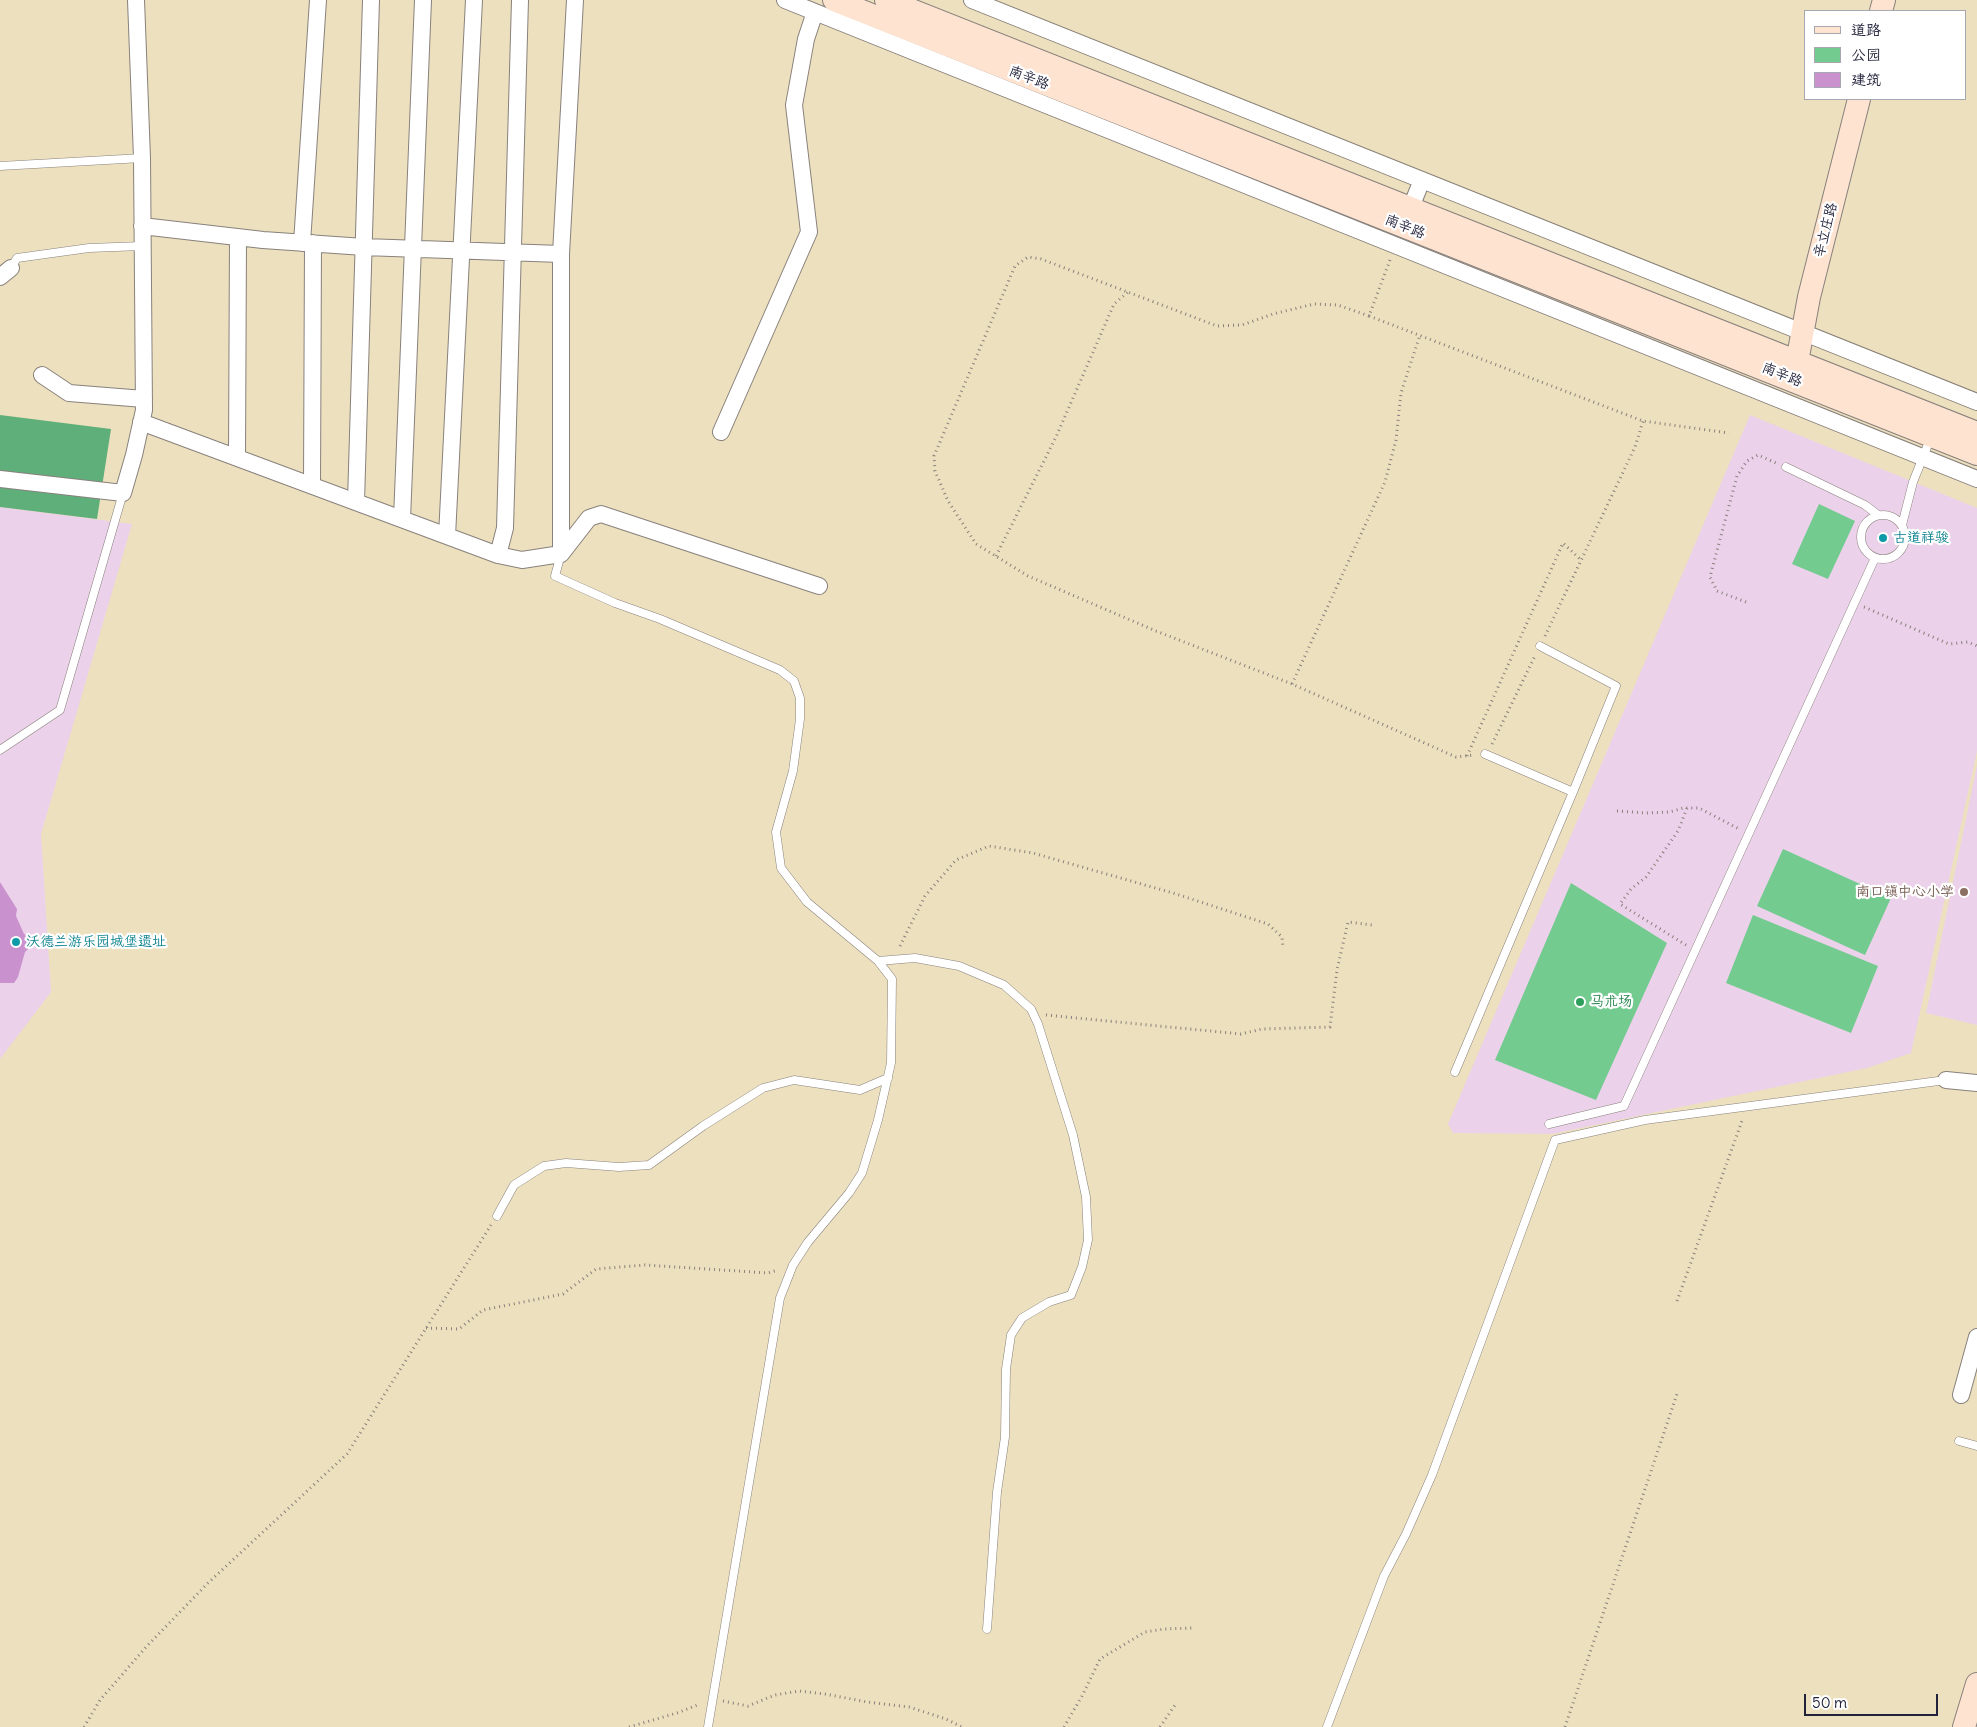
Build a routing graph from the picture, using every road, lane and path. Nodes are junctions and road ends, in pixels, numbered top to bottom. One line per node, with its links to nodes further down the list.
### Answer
1 (136, 0): 14 (street)
2 (318, 0): 20 (street)
3 (371, 0): 22 (street)
4 (423, 0): 23 (street)
5 (474, 0): 24 (street)
6 (520, 0): 25 (street)
7 (575, 0): 26 (street)
8 (785, 0): 12 (street)
9 (834, 0): 18 (main road, 南辛路)
10 (886, 0): 18 (main road, 南辛路)
11 (972, 0): 16 (street)
12 (815, 12): 18 (street); 38 (street)
13 (1859, 100): 30 (main road, 辛立庄路)
14 (142, 158): 15 (lane); 17 (street)
15 (0, 166)
16 (1422, 180): 18 (street); 30 (street)
17 (142, 226): 19 (street); 21 (street)
18 (1403, 227): 29 (path); 32 (main road, 南辛路); 41 (main road, 南辛路); 44 (street)
19 (238, 237): 20 (street); 43 (street)
20 (307, 243): 22 (street); 48 (street)
21 (142, 246): 27 (lane); 34 (street)
22 (364, 247): 23 (street); 50 (street)
23 (412, 249): 24 (street); 52 (street)
24 (462, 251): 25 (street); 54 (street)
25 (513, 253): 26 (street); 56 (street)
26 (561, 254): 55 (street)
27 (6, 273)
28 (1129, 292): 29 (path); 57 (path); 57 (path)
29 (1369, 316): 31 (path)
30 (1803, 331): 32 (main road, 辛立庄路); 35 (street)
31 (1420, 335): 36 (path); 65 (path)
32 (1797, 362): 39 (main road, 南辛路)
33 (42, 374): 34 (street)
34 (144, 399): 37 (street)
35 (1977, 402)
36 (1643, 421): 40 (path); 59 (path)
37 (141, 422): 43 (street); 49 (street)
38 (721, 432)
39 (1977, 432)
40 (1729, 433)
41 (1932, 435): 42 (main road, 南辛路); 44 (lane)
42 (1977, 454)
43 (237, 457): 48 (street)
44 (1922, 457): 47 (street); 53 (lane)
45 (1786, 466): 51 (lane); 61 (path)
46 (0, 479): 49 (street)
47 (1977, 479)
48 (312, 485): 50 (street)
49 (123, 493): 66 (lane)
50 (356, 502): 52 (street)
51 (1878, 515): 53 (lane); 58 (lane)
52 (402, 519): 54 (street)
53 (1902, 526): 58 (lane)
54 (447, 536): 56 (street)
55 (560, 554): 56 (street); 60 (street); 77 (lane)
56 (498, 555)
57 (996, 556): 65 (path)
58 (1875, 558): 62 (lane)
59 (1581, 560): 63 (path); 68 (path)
60 (819, 586)
61 (1746, 602)
62 (1854, 603): 64 (path); 72 (lane)
63 (1540, 646): 67 (path); 69 (lane)
64 (1977, 646)
65 (1292, 684): 68 (path)
66 (0, 750)
67 (1485, 754): 68 (path); 69 (lane)
68 (1467, 756)
69 (1573, 792): 79 (lane)
70 (1687, 808): 71 (path); 72 (path); 75 (path)
71 (1618, 811)
72 (1748, 834): 75 (lane)
73 (1372, 925): 78 (path)
74 (1283, 948): 76 (path)
75 (1695, 951): 84 (lane)
76 (894, 958): 77 (lane); 78 (lane)
77 (878, 960): 80 (lane)
78 (1031, 1009): 95 (lane)
79 (1455, 1072)
80 (888, 1078): 85 (lane); 86 (lane)
81 (1946, 1080): 82 (street); 83 (lane)
82 (1977, 1083)
83 (1748, 1106): 87 (path); 106 (lane)
84 (1549, 1124)
85 (497, 1216): 88 (path)
86 (793, 1265): 88 (path); 97 (lane)
87 (1677, 1301)
88 (426, 1328): 100 (path)
89 (1976, 1344): 91 (street)
90 (1678, 1391): 107 (path)
91 (1961, 1395)
92 (1960, 1441): 93 (lane)
93 (1977, 1446)
94 (1193, 1628): 104 (path)
95 (987, 1629)
96 (1977, 1684): 99 (main road)
97 (713, 1699): 101 (path); 102 (lane); 103 (path)
98 (1175, 1705): 105 (path)
99 (1969, 1722)
100 (84, 1727)
101 (629, 1727)
102 (708, 1727)
103 (962, 1727)
104 (1064, 1727)
105 (1160, 1727)
106 (1327, 1727)
107 (1565, 1727)

